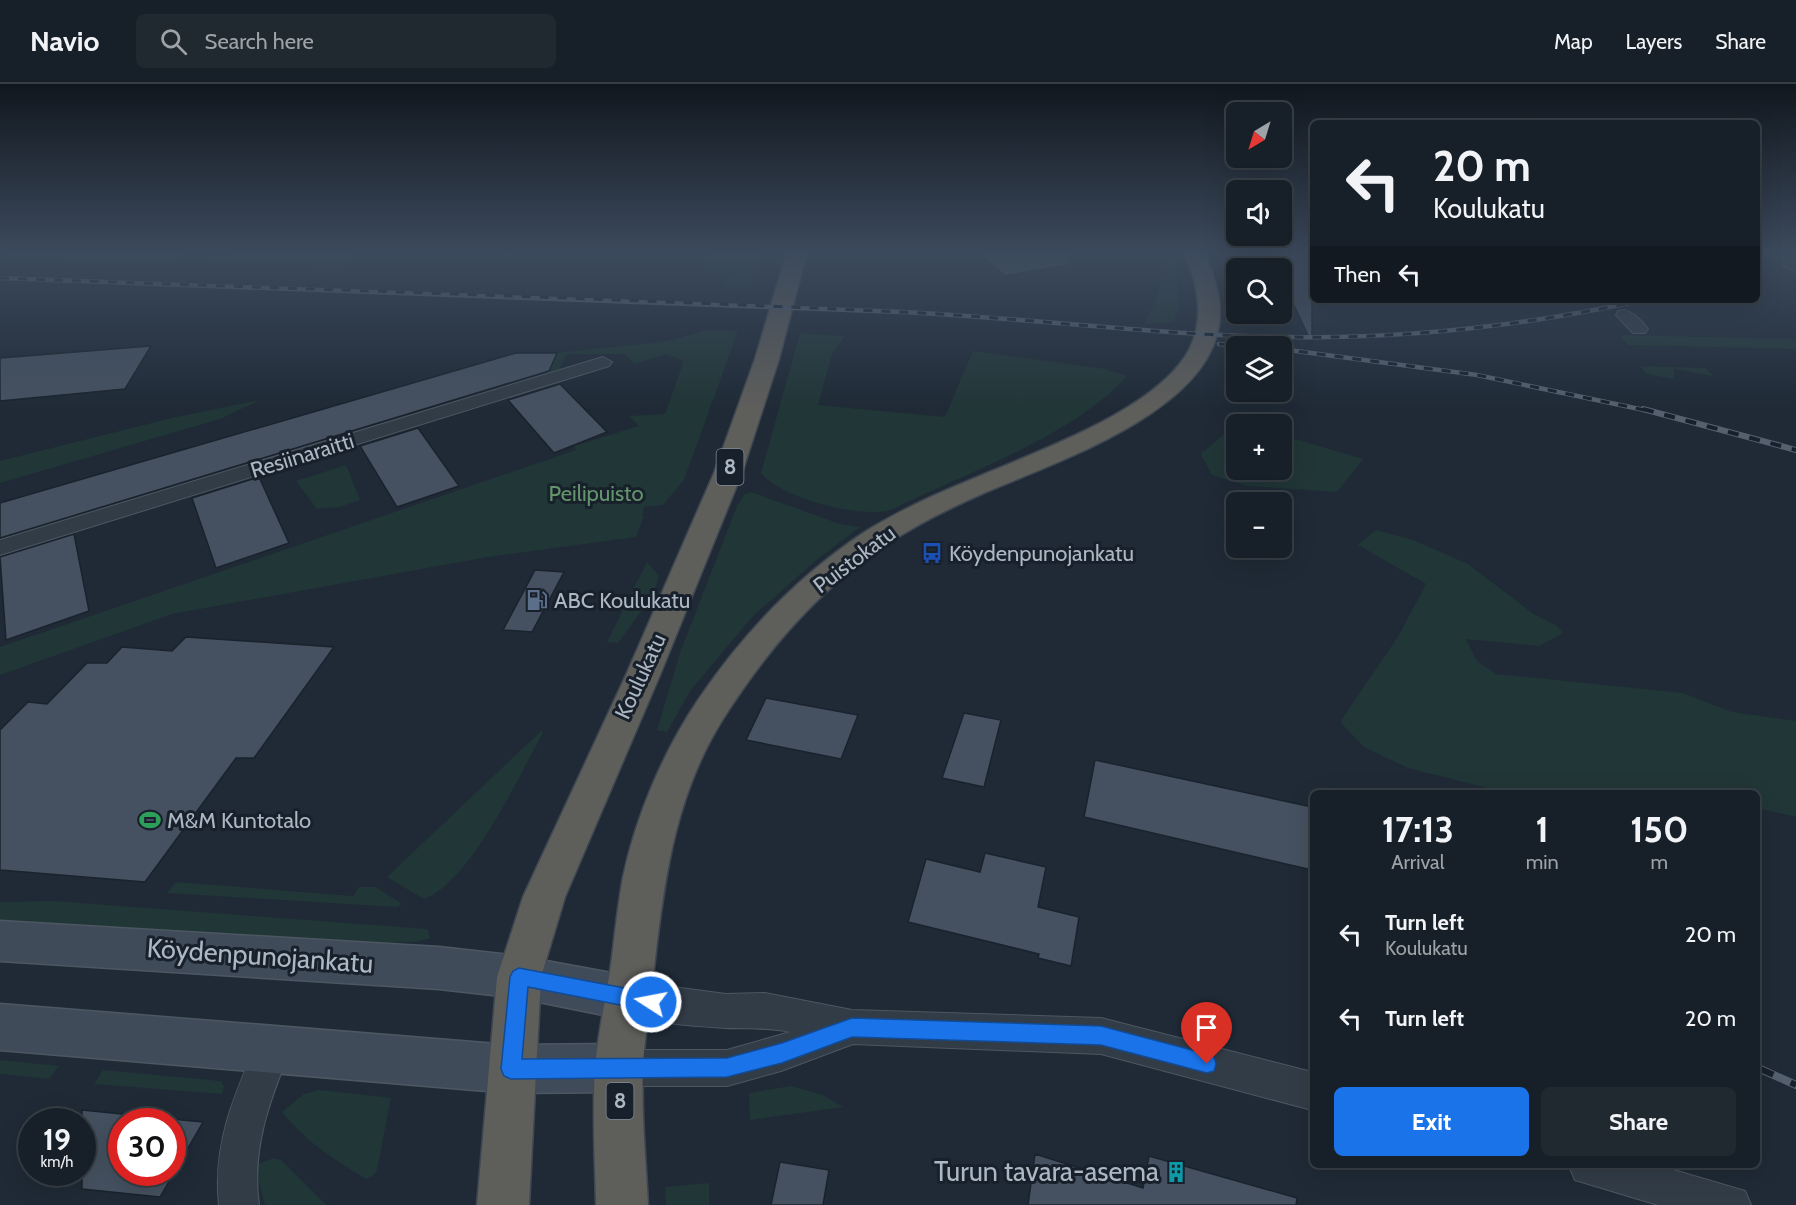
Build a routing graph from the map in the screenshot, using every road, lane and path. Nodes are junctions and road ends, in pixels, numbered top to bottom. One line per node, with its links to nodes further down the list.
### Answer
1 (782, 304): 8 (highway, Koulukatu / 8)
2 (1209, 304): 9 (highway, Puistokatu / 8)
3 (1624, 315): 4 (street)
4 (1640, 329)
5 (603, 362): 6 (street, Resiinaraitti)
6 (0, 548)
7 (0, 941): 8 (main road, Köydenpunojankatu)
8 (519, 977): 9 (main road, Köydenpunojankatu); 14 (highway, Koulukatu / 8)
9 (628, 998): 11 (street); 13 (highway, 8)
10 (0, 1027): 12 (main road)
11 (852, 1027): 13 (street); 15 (street)
12 (273, 1048): 14 (main road); 17 (street)
13 (619, 1068): 14 (main road); 19 (highway, 8)
14 (511, 1069): 18 (highway, 8)
15 (1310, 1090)
16 (1596, 1168): 20 (street)
17 (239, 1205)
18 (503, 1205)
19 (622, 1205)
20 (1731, 1205)

